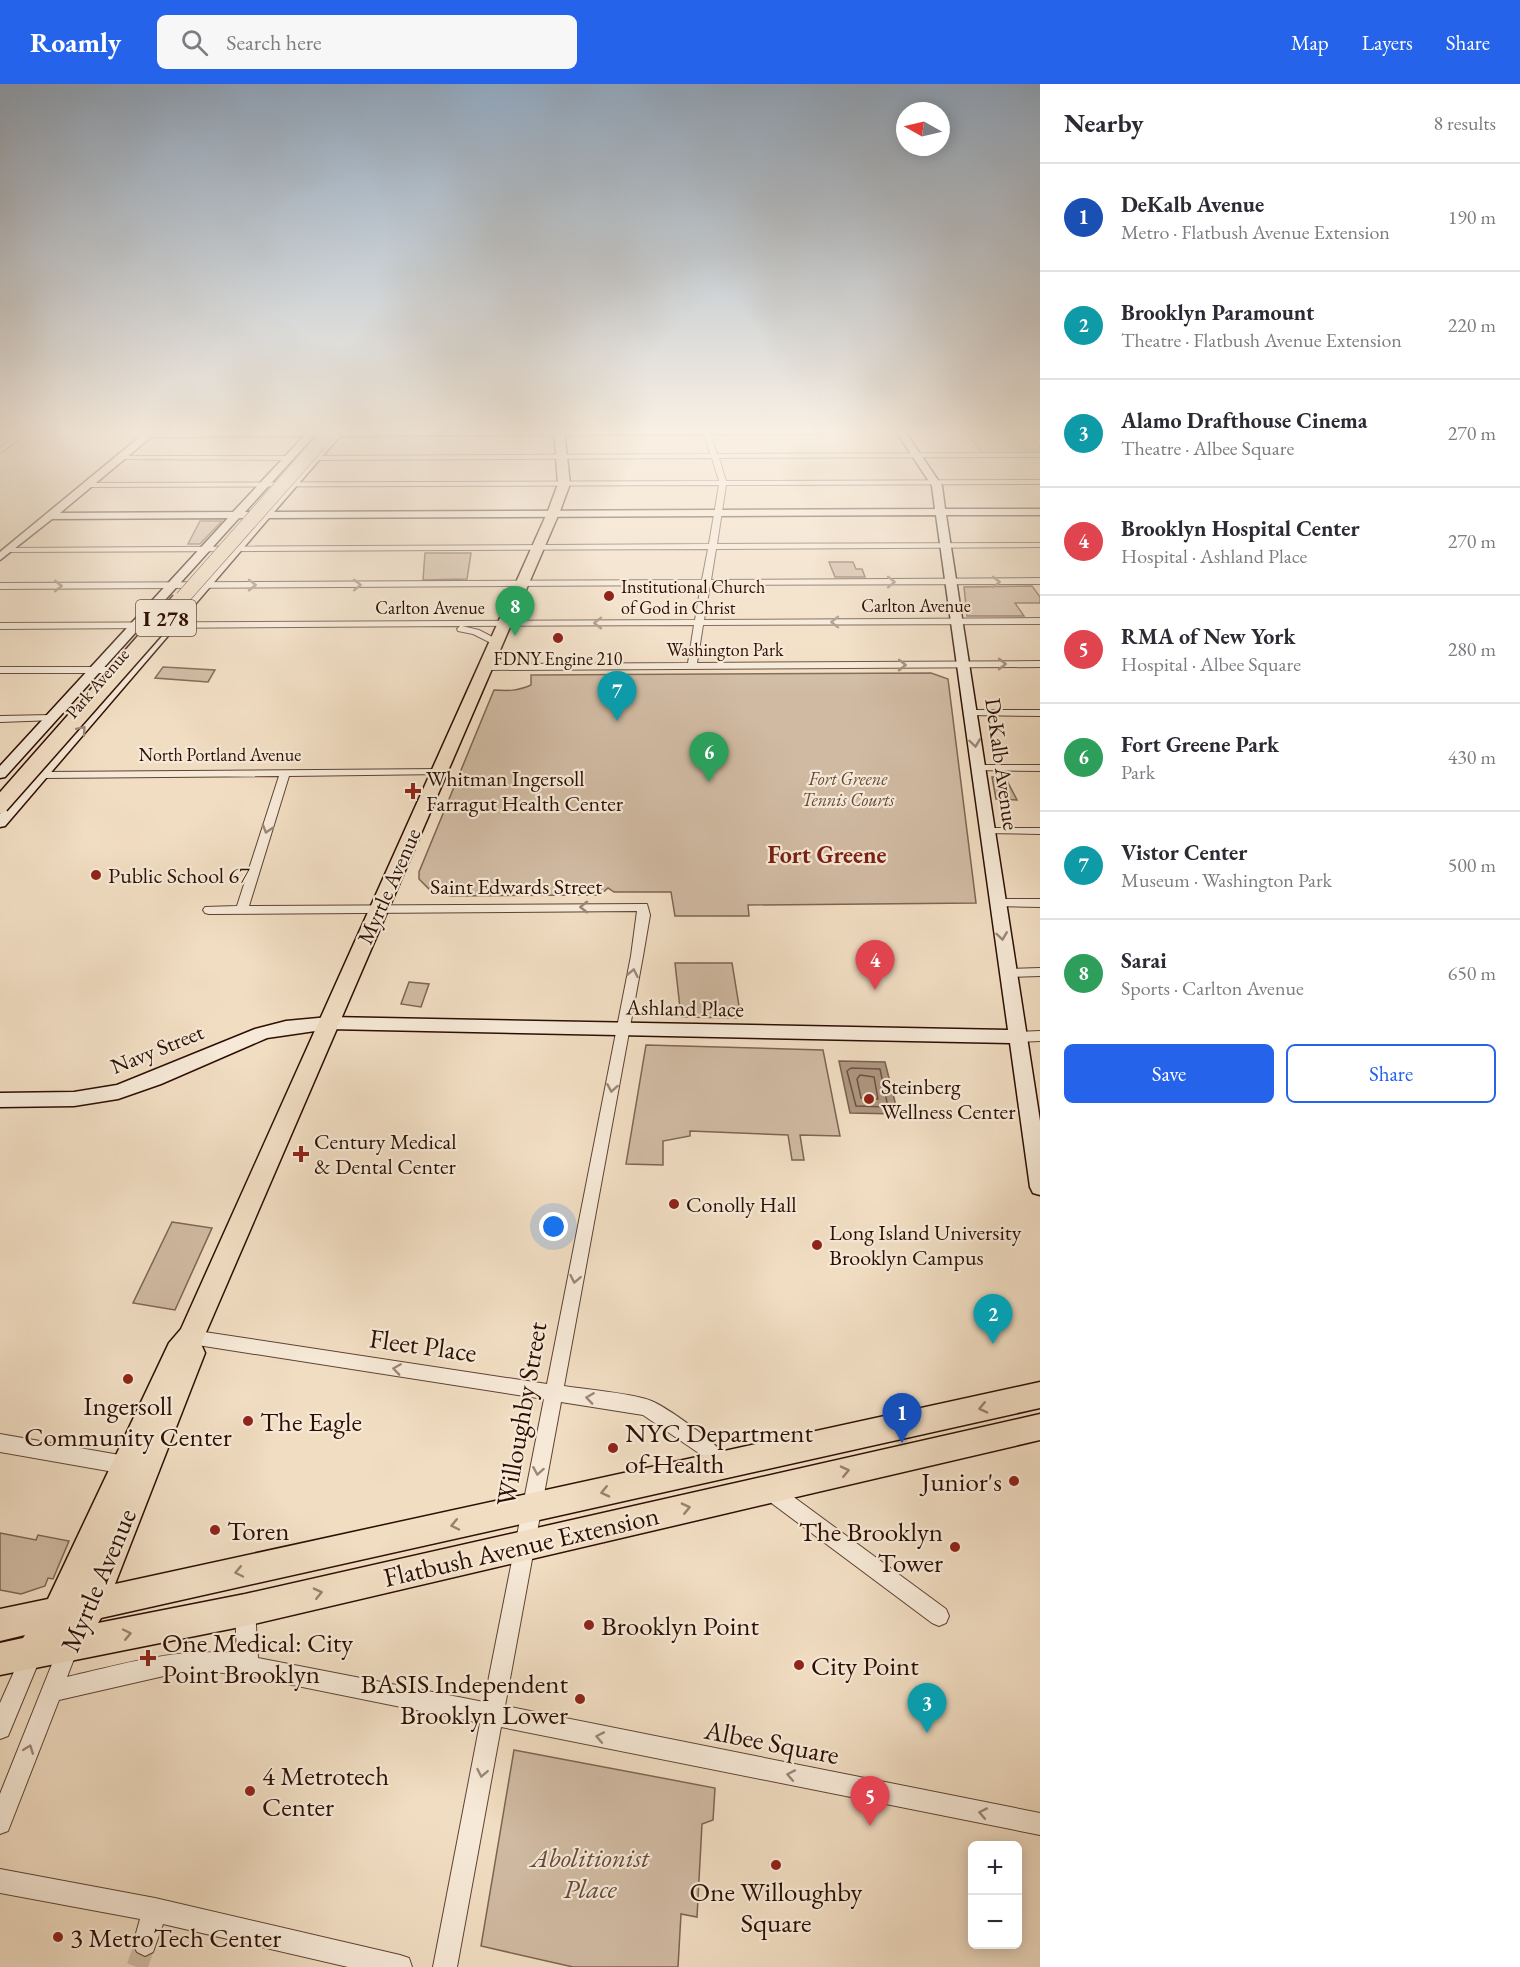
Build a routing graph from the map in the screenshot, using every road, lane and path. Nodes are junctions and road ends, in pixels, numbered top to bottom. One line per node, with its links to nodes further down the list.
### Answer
1 (48, 518): 15 (main road)
2 (235, 518): 13 (main road, Park Avenue)
3 (240, 518): 48 (highway, I 278)
4 (259, 518): 49 (highway, I 278, bridge)
5 (265, 518): 14 (main road, Park Avenue)
6 (551, 518): 12 (main road, Myrtle Avenue)
7 (719, 518): 11 (street)
8 (943, 518): 10 (main road, DeKalb Avenue)
9 (1040, 545): 10 (street)
10 (946, 546): 11 (street); 17 (main road, DeKalb Avenue)
11 (713, 547): 12 (street); 18 (street)
12 (538, 548): 14 (street); 19 (main road, Myrtle Avenue)
13 (206, 549): 14 (street); 15 (street); 22 (main road, Park Avenue)
14 (238, 549): 20 (main road, Park Avenue)
15 (4, 554)
16 (1040, 581): 17 (street, one-way to 16)
17 (952, 582): 18 (street, one-way to 17); 23 (main road, DeKalb Avenue)
18 (707, 583): 19 (street); 25 (street)
19 (522, 584): 20 (street, one-way to 19); 26 (main road, Myrtle Avenue)
20 (207, 585): 22 (street); 29 (main road, Park Avenue)
21 (0, 586): 22 (street, one-way to 22)
22 (173, 586): 27 (main road, Park Avenue)
23 (958, 621): 24 (street, Carlton Avenue); 25 (street, Carlton Avenue, one-way to 25); 32 (main road, DeKalb Avenue)
24 (1040, 621)
25 (699, 622): 26 (street, Carlton Avenue, one-way to 26); 33 (street)
26 (506, 623): 29 (street, Carlton Avenue); 30 (main road, Myrtle Avenue)
27 (136, 625): 28 (street, Carlton Avenue); 29 (street, Carlton Avenue); 36 (main road, Park Avenue)
28 (0, 626)
29 (170, 628): 30 (street, Carlton Avenue); 37 (main road, Park Avenue)
30 (497, 643): 34 (main road, Myrtle Avenue)
31 (1040, 664): 32 (street, Washington Park, one-way to 31)
32 (964, 665): 33 (street, Washington Park, one-way to 32); 38 (main road, DeKalb Avenue)
33 (692, 666): 34 (street, Washington Park)
34 (486, 667): 44 (main road, Myrtle Avenue)
35 (0, 670): 36 (street)
36 (96, 670): 37 (street); 40 (main road, Park Avenue)
37 (134, 670): 47 (main road, Park Avenue, one-way to 37)
38 (970, 713): 39 (street); 42 (main road, DeKalb Avenue, one-way to 42)
39 (1040, 713)
40 (51, 718): 41 (street); 46 (main road, Park Avenue)
41 (0, 719)
42 (978, 768): 43 (street); 51 (main road, DeKalb Avenue)
43 (1040, 768)
44 (440, 772): 45 (street, North Portland Avenue); 55 (main road, Myrtle Avenue)
45 (285, 773): 47 (street, North Portland Avenue); 57 (street, one-way to 57)
46 (0, 774): 47 (main road, North Portland Avenue)
47 (44, 775): 50 (main road, Park Avenue)
48 (0, 788)
49 (0, 805)
50 (0, 823)
51 (987, 831): 52 (street); 53 (main road, DeKalb Avenue)
52 (1040, 831)
53 (998, 903): 54 (street); 60 (main road, DeKalb Avenue, one-way to 60)
54 (1040, 903)
55 (380, 907): 56 (street, Saint Edwards Street, one-way to 55); 57 (street, Saint Edwards Street); 61 (main road, Myrtle Avenue)
56 (643, 907): 62 (street, Willoughby Street, one-way to 56)
57 (242, 909): 58 (street, Saint Edwards Street)
58 (208, 910)
59 (1040, 972): 60 (street)
60 (1008, 973): 64 (main road, DeKalb Avenue)
61 (329, 1023): 62 (main road, Ashland Place); 65 (main road, Navy Street); 68 (main road, Myrtle Avenue)
62 (622, 1030): 64 (main road, Ashland Place); 69 (street, Willoughby Street, one-way to 69)
63 (1040, 1036): 64 (street, Ashland Place)
64 (1017, 1037): 66 (main road, DeKalb Avenue)
65 (0, 1100)
66 (1036, 1131): 67 (main road, DeKalb Avenue)
67 (1040, 1187)
68 (191, 1337): 69 (street, Fleet Place, one-way to 68); 74 (main road, Myrtle Avenue)
69 (552, 1392): 73 (street, Fleet Place, one-way to 69); 76 (street, Willoughby Street, one-way to 76)
70 (1040, 1395): 73 (main road, Flatbush Avenue Extension, one-way to 73)
71 (1040, 1427): 75 (main road, Flatbush Avenue Extension, one-way to 71)
72 (0, 1443): 74 (street)
73 (724, 1465): 76 (main road, Flatbush Avenue Extension, one-way to 76)
74 (136, 1467): 78 (main road, Myrtle Avenue); 80 (main road, Myrtle Avenue)
75 (767, 1489): 77 (main road, Flatbush Avenue Extension, one-way to 75); 81 (street)
76 (532, 1508): 77 (street, Willoughby Street); 78 (main road, Flatbush Avenue Extension, one-way to 78)
77 (527, 1545): 79 (main road, Flatbush Avenue Extension, one-way to 77); 88 (street, Willoughby Street)
78 (92, 1604): 80 (main road, Flatbush Avenue Extension); 83 (main road, Myrtle Avenue)
79 (245, 1610): 83 (main road, Flatbush Avenue Extension, one-way to 79); 86 (street)
80 (59, 1611): 82 (main road, Flatbush Avenue Extension); 84 (main road, Myrtle Avenue)
81 (939, 1616)
82 (0, 1625)
83 (69, 1644): 84 (main road, Flatbush Avenue Extension); 87 (street, Myrtle Avenue)
84 (33, 1652): 85 (main road, Flatbush Avenue Extension); 89 (street, Myrtle Avenue)
85 (0, 1659)
86 (248, 1666): 87 (street, Albee Square); 88 (street, Albee Square)
87 (51, 1691): 90 (street, Myrtle Avenue, one-way to 87)
88 (493, 1715): 91 (street, Albee Square, one-way to 88); 96 (street, Willoughby Street, one-way to 96)
89 (0, 1728)
90 (0, 1823)
91 (1040, 1824)
92 (0, 1881): 93 (street)
93 (154, 1910): 94 (street); 95 (street)
94 (145, 1944)
95 (400, 1967)
96 (446, 1967)

